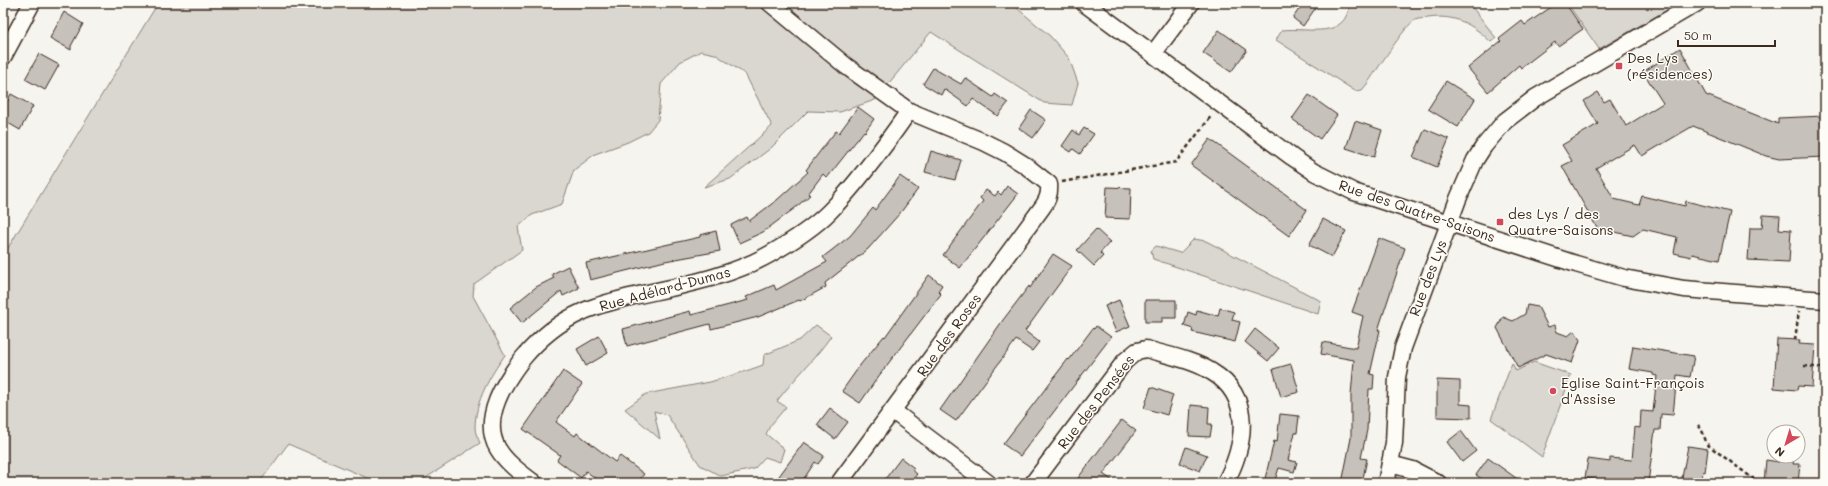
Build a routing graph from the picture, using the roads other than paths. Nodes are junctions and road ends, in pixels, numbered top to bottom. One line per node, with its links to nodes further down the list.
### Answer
1 (32, 3): 7 (street)
2 (770, 3): 8 (street)
3 (1084, 3): 6 (street, Rue des Quatre-Saisons)
4 (1191, 3): 6 (street)
5 (1697, 3): 9 (street, Rue des Lys)
6 (1153, 54): 9 (street, Rue des Quatre-Saisons)
7 (3, 57)
8 (909, 111): 11 (street, Rue des Roses); 13 (street, Rue Adélard-Dumas)
9 (1449, 223): 10 (street, Rue des Quatre-Saisons); 12 (street, Rue des Lys)
10 (1825, 300)
11 (893, 410): 14 (street, Rue des Roses); 15 (street)
12 (1390, 464): 18 (street, Rue des Lys); 19 (street)
13 (534, 483)
14 (839, 483)
15 (988, 483)
16 (1033, 483): 17 (street, Rue des Pensées)
17 (1225, 483)
18 (1386, 483)
19 (1438, 483)

